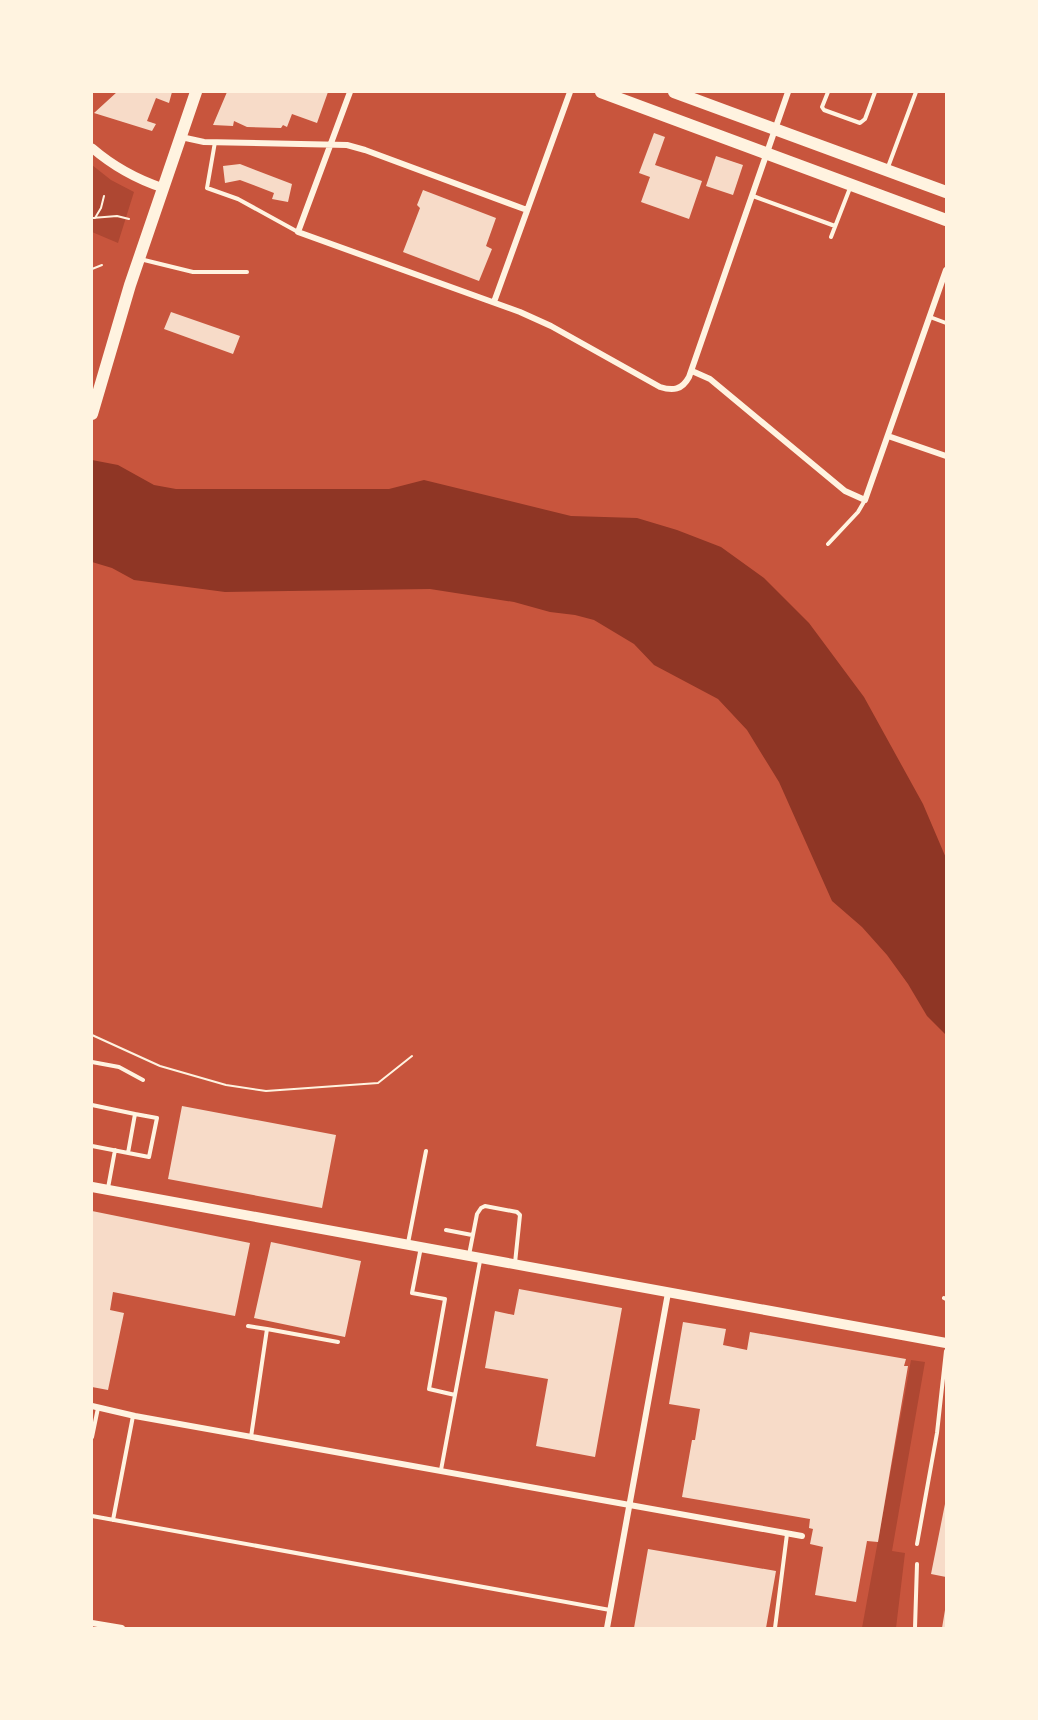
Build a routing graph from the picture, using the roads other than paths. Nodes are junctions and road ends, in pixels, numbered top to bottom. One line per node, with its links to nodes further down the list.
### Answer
1 (196, 92): 11 (main road)
2 (350, 92): 13 (street)
3 (570, 92): 21 (street)
4 (601, 92): 15 (main road)
5 (678, 92): 10 (main road)
6 (788, 92): 10 (street)
7 (828, 92): 8 (lane)
8 (875, 92)
9 (916, 92): 16 (lane)
10 (776, 129): 15 (street); 16 (main road)
11 (181, 137): 12 (street); 18 (main road)
12 (215, 142): 13 (street); 24 (lane)
13 (330, 143): 21 (street); 24 (street)
14 (92, 148): 18 (street)
15 (768, 153): 17 (main road); 20 (street)
16 (887, 170): 19 (main road)
17 (851, 184): 22 (main road); 23 (lane)
18 (163, 188): 26 (main road)
19 (946, 192)
20 (753, 196): 23 (lane); 32 (street)
21 (527, 210): 29 (street)
22 (946, 220)
23 (835, 226): 25 (lane)
24 (298, 232): 29 (street)
25 (831, 237)
26 (139, 258): 28 (lane); 33 (main road)
27 (946, 270): 30 (street)
28 (247, 272)
29 (494, 302): 32 (street)
30 (930, 317): 31 (lane); 34 (street)
31 (946, 323)
32 (692, 371): 36 (street)
33 (92, 414)
34 (888, 436): 35 (street); 36 (street)
35 (946, 456)
36 (865, 500): 37 (lane)
37 (828, 544)
38 (92, 1062): 39 (lane)
39 (143, 1080)
40 (92, 1105): 41 (lane)
41 (135, 1114): 45 (lane); 45 (lane)
42 (92, 1146): 43 (lane)
43 (115, 1150): 45 (lane); 47 (lane)
44 (426, 1151): 50 (lane)
45 (128, 1153)
46 (92, 1187): 47 (main road)
47 (107, 1190): 50 (main road)
48 (446, 1230): 49 (lane)
49 (472, 1235): 52 (lane); 54 (lane)
50 (408, 1244): 51 (main road)
51 (421, 1246): 52 (main road); 61 (lane)
52 (469, 1255): 53 (main road)
53 (481, 1257): 54 (main road); 61 (lane)
54 (515, 1264): 55 (main road)
55 (668, 1293): 59 (main road); 67 (street)
56 (248, 1326): 57 (lane)
57 (267, 1329): 58 (lane); 65 (lane)
58 (339, 1342)
59 (946, 1343)
60 (946, 1351): 72 (lane)
61 (455, 1395): 66 (lane)
62 (95, 1407): 63 (street); 64 (lane)
63 (133, 1416): 65 (street); 69 (lane)
64 (92, 1437)
65 (251, 1437): 66 (street)
66 (441, 1470): 67 (street)
67 (630, 1505): 70 (street); 74 (street)
68 (92, 1516): 69 (lane)
69 (113, 1520): 74 (lane)
70 (787, 1533): 71 (street); 78 (lane)
71 (802, 1536)
72 (917, 1544)
73 (916, 1564): 79 (lane)
74 (611, 1610): 77 (street)
75 (92, 1623): 76 (street)
76 (122, 1629)
77 (608, 1629)
78 (775, 1629)
79 (915, 1629)

